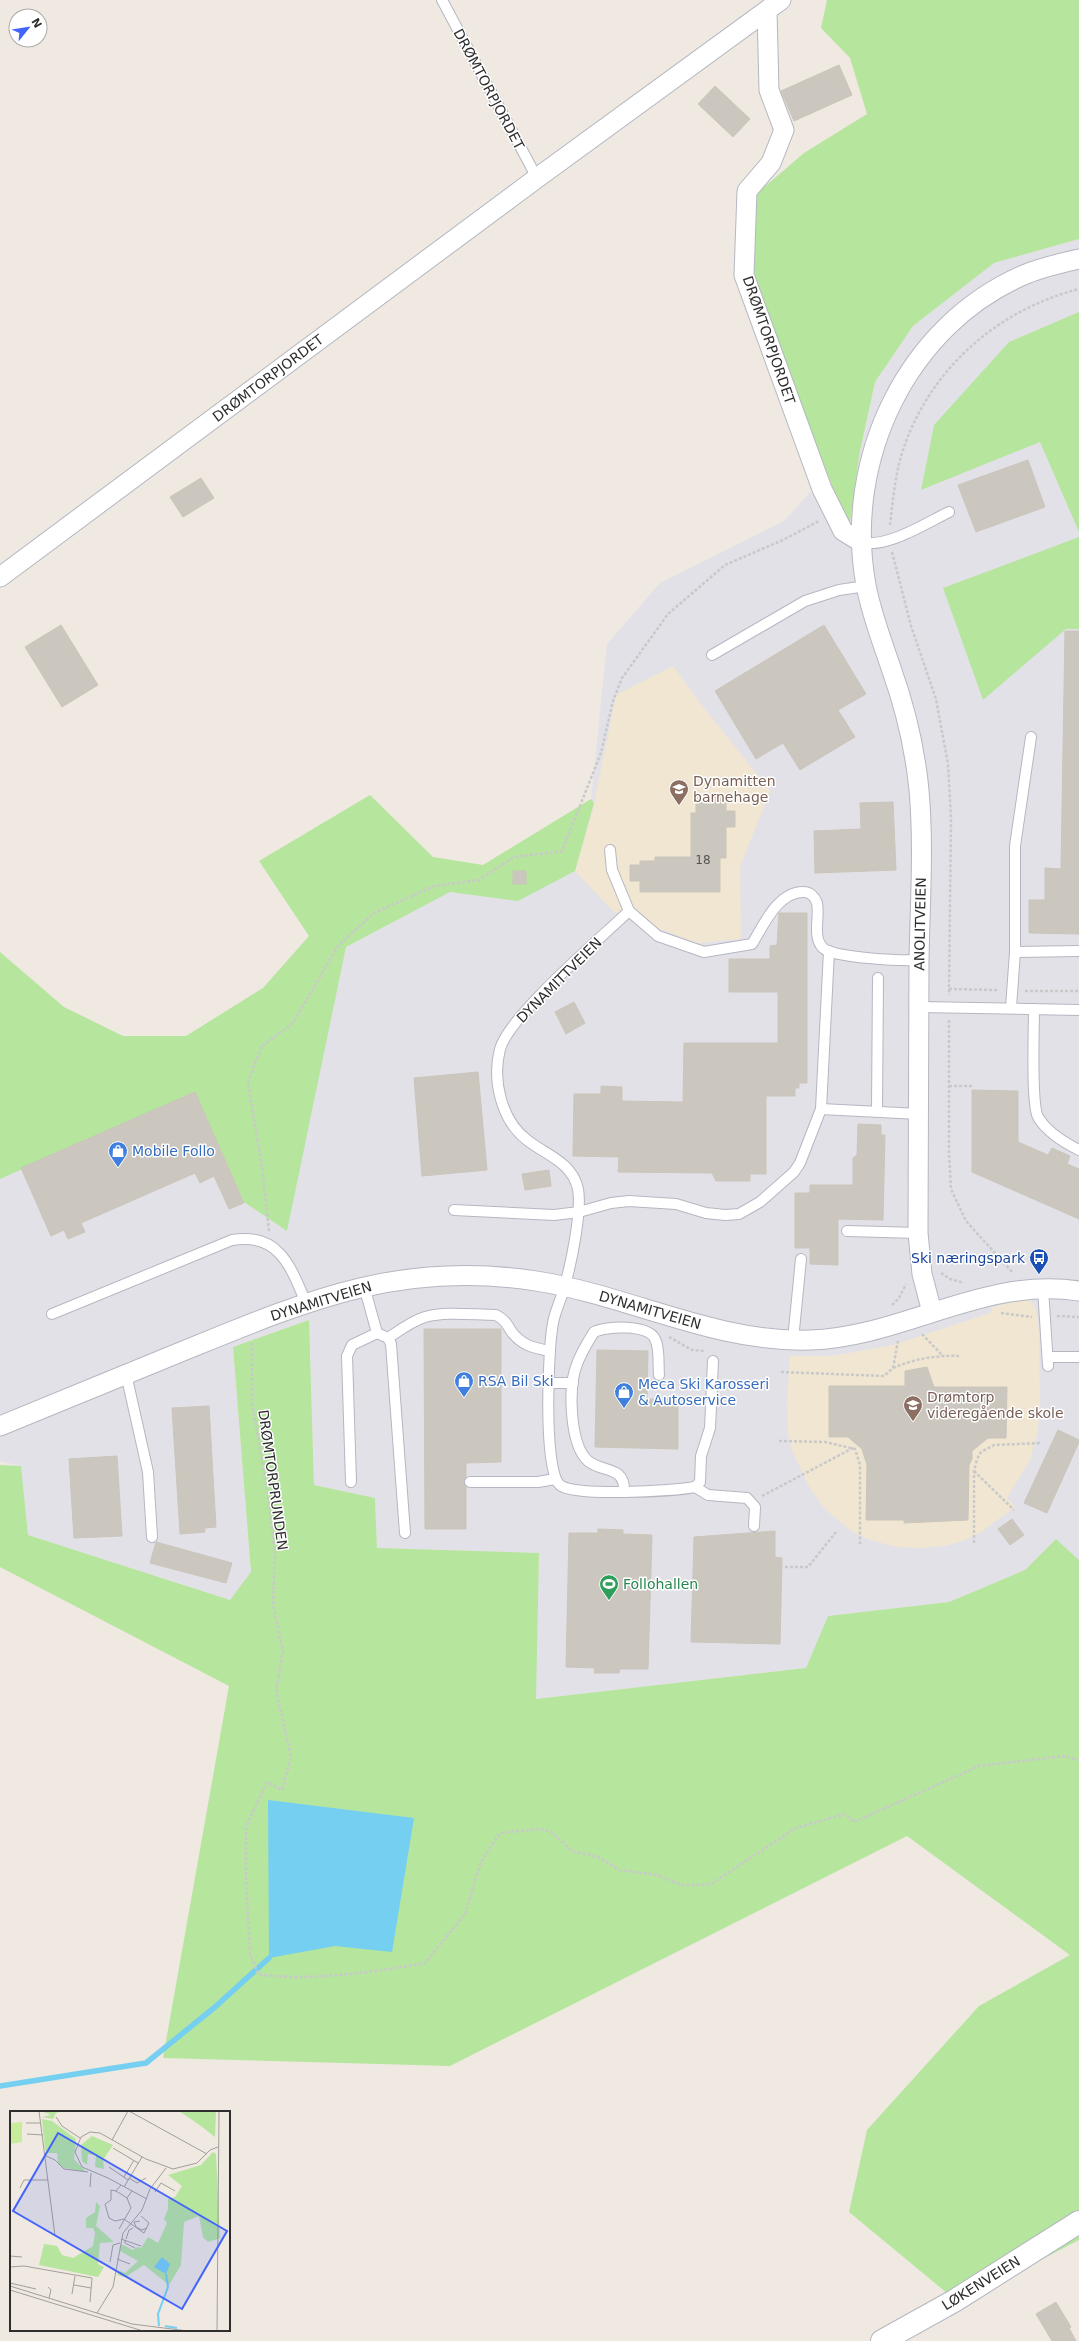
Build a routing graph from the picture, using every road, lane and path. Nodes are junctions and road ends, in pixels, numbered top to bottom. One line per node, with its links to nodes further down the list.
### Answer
1 (442, 0): 3 (lane, DRØMTORPJORDET)
2 (774, 6): 3 (street, DRØMTORPJORDET); 7 (street, DRØMTORPJORDET)
3 (537, 178): 10 (street, DRØMTORPJORDET)
4 (1079, 259): 9 (street, ANOLITVEIEN)
5 (1079, 289): 8 (path)
6 (949, 512): 8 (lane)
7 (834, 513): 9 (street, DRØMTORPJORDET); 36 (path)
8 (890, 540): 9 (lane); 22 (path)
9 (861, 542): 11 (street, ANOLITVEIEN)
10 (0, 577)
11 (866, 586): 12 (lane); 19 (street, ANOLITVEIEN)
12 (712, 655)
13 (1031, 737): 18 (lane)
14 (610, 850): 15 (lane)
15 (629, 911): 16 (lane); 33 (lane, DYNAMITTVEIEN)
16 (829, 951): 19 (lane); 28 (lane)
17 (1079, 951): 18 (lane)
18 (1015, 952): 23 (lane)
19 (919, 960): 21 (street, ANOLITVEIEN)
20 (878, 978): 29 (lane)
21 (920, 1007): 22 (lane); 30 (street, ANOLITVEIEN)
22 (949, 1007): 23 (lane); 26 (path)
23 (1011, 1007): 24 (lane)
24 (1034, 1009): 25 (lane); 31 (lane)
25 (1079, 1010)
26 (949, 1086): 27 (path); 38 (path)
27 (972, 1086)
28 (821, 1109): 29 (lane); 33 (lane)
29 (877, 1111): 30 (lane)
30 (919, 1114): 35 (street, ANOLITVEIEN)
31 (1079, 1150)
32 (454, 1210): 33 (lane)
33 (579, 1212): 40 (lane, DYNAMITTVEIEN)
34 (847, 1231): 35 (lane)
35 (918, 1233): 44 (street, ANOLITVEIEN)
36 (270, 1245): 43 (lane); 45 (lane)
37 (801, 1258): 52 (lane)
38 (1016, 1283): 41 (street); 44 (street, DYNAMITVEIEN)
39 (364, 1286): 40 (street, DYNAMITVEIEN); 43 (street, DYNAMITVEIEN); 47 (lane)
40 (565, 1286): 52 (street, DYNAMITVEIEN); 53 (lane, DYNAMITTVEIEN)
41 (1043, 1288): 42 (street); 57 (lane)
42 (1079, 1291)
43 (306, 1303): 46 (street, DYNAMITVEIEN)
44 (932, 1312): 48 (street, DYNAMITVEIEN)
45 (52, 1314)
46 (251, 1323): 60 (street, DYNAMITVEIEN); 83 (path, DRØMTORPRUNDEN)
47 (377, 1333): 51 (lane); 70 (lane)
48 (895, 1333): 52 (street, DYNAMITVEIEN); 58 (path)
49 (921, 1334): 54 (path)
50 (653, 1335): 55 (path); 61 (lane); 63 (lane)
51 (388, 1338): 53 (lane); 78 (lane)
52 (793, 1340)
53 (550, 1351): 62 (lane, DYNAMITTVEIEN)
54 (942, 1355): 56 (path); 58 (path)
55 (713, 1356): 72 (lane)
56 (959, 1356)
57 (1079, 1358)
58 (893, 1368): 59 (path)
59 (781, 1372)
60 (126, 1374): 64 (street, DYNAMITVEIEN); 79 (lane)
61 (659, 1375)
62 (549, 1383): 63 (lane); 69 (lane, DYNAMITTVEIEN)
63 (573, 1383): 73 (lane)
64 (0, 1426)
65 (779, 1441): 67 (path)
66 (1042, 1443): 68 (path)
67 (853, 1448): 74 (path); 81 (path)
68 (974, 1471): 75 (path); 80 (path)
69 (555, 1479): 71 (lane); 73 (lane)
70 (351, 1482)
71 (470, 1482)
72 (695, 1487): 73 (lane); 74 (lane)
73 (624, 1491)
74 (751, 1502): 76 (lane)
75 (1014, 1510)
76 (754, 1526)
77 (836, 1532): 82 (path)
78 (405, 1533)
79 (152, 1537)
80 (974, 1543)
81 (860, 1544)
82 (784, 1567)
83 (1079, 1760)
84 (1079, 2222): 85 (main road, LØKENVEIEN)
85 (882, 2341)

